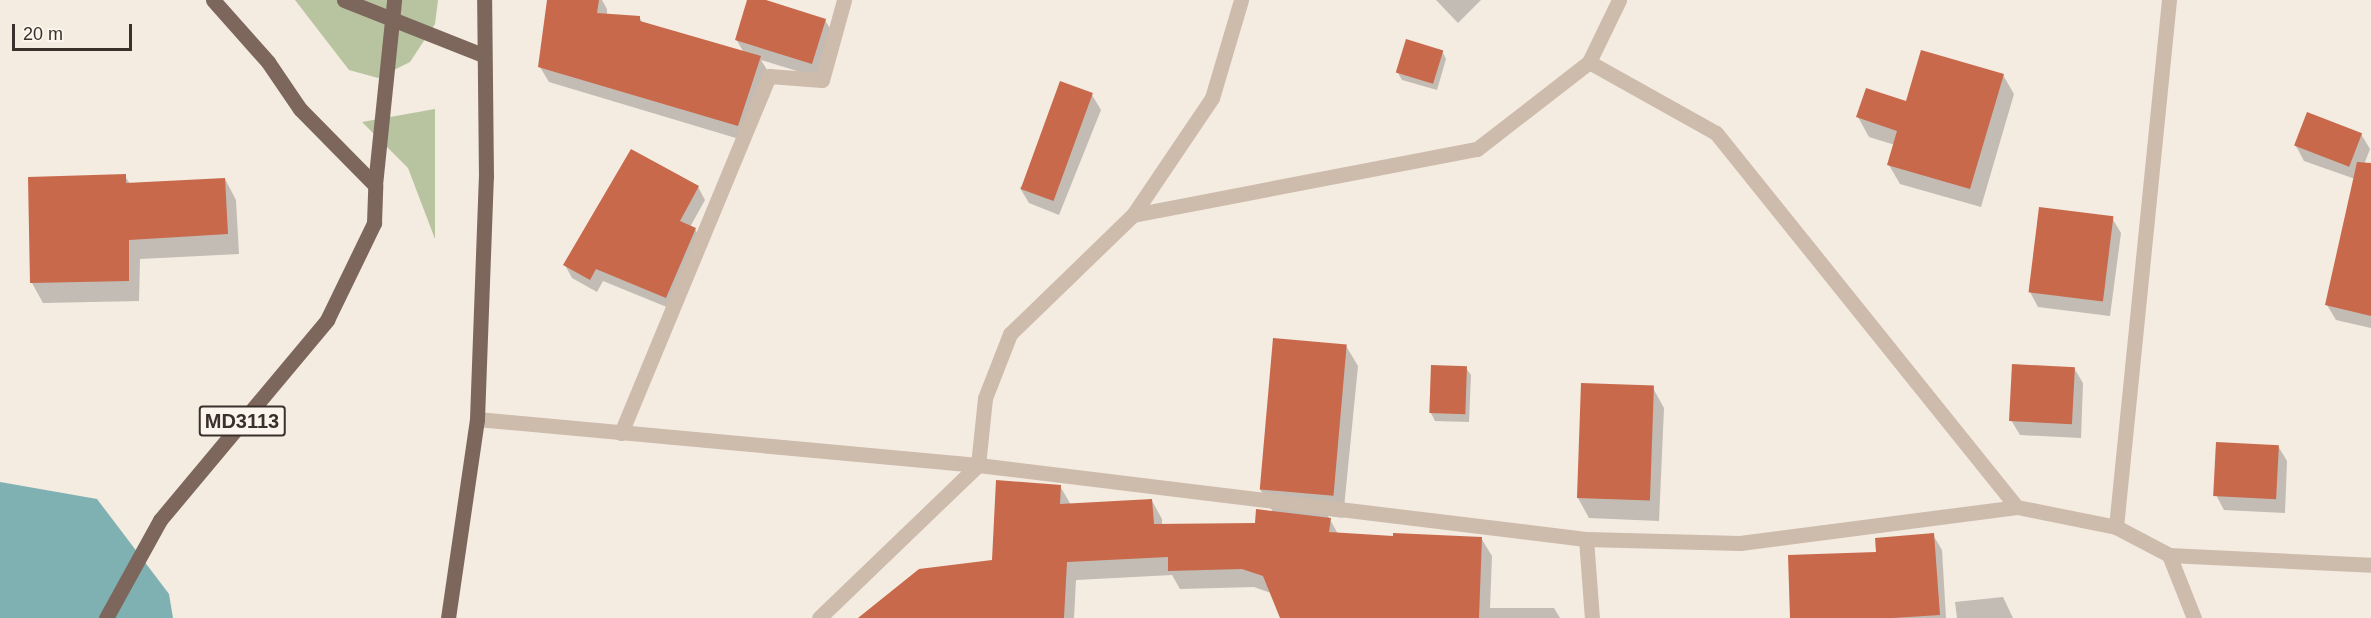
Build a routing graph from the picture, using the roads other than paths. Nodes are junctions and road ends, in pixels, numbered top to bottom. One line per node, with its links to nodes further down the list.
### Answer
1 (213, 0): 12 (main road)
2 (344, 0): 9 (main road)
3 (394, 0): 9 (main road)
4 (484, 0): 10 (main road)
5 (844, 0): 15 (street)
6 (1241, 0): 13 (street)
7 (1619, 0): 11 (street)
8 (2169, 0): 18 (street)
9 (393, 20): 10 (main road); 12 (main road)
10 (483, 55): 14 (main road)
11 (1589, 62): 13 (street); 17 (street)
12 (375, 185): 22 (main road, MD3113)
13 (1133, 215): 16 (street)
14 (477, 419): 15 (street); 23 (main road)
15 (621, 433): 16 (street)
16 (978, 465): 19 (street); 24 (street)
17 (2017, 507): 18 (street); 19 (street)
18 (2116, 527): 20 (street)
19 (1586, 539): 25 (street)
20 (2169, 555): 21 (street); 26 (street)
21 (2371, 565)
22 (106, 618)
23 (448, 618)
24 (819, 618)
25 (1592, 618)
26 (2194, 618)

